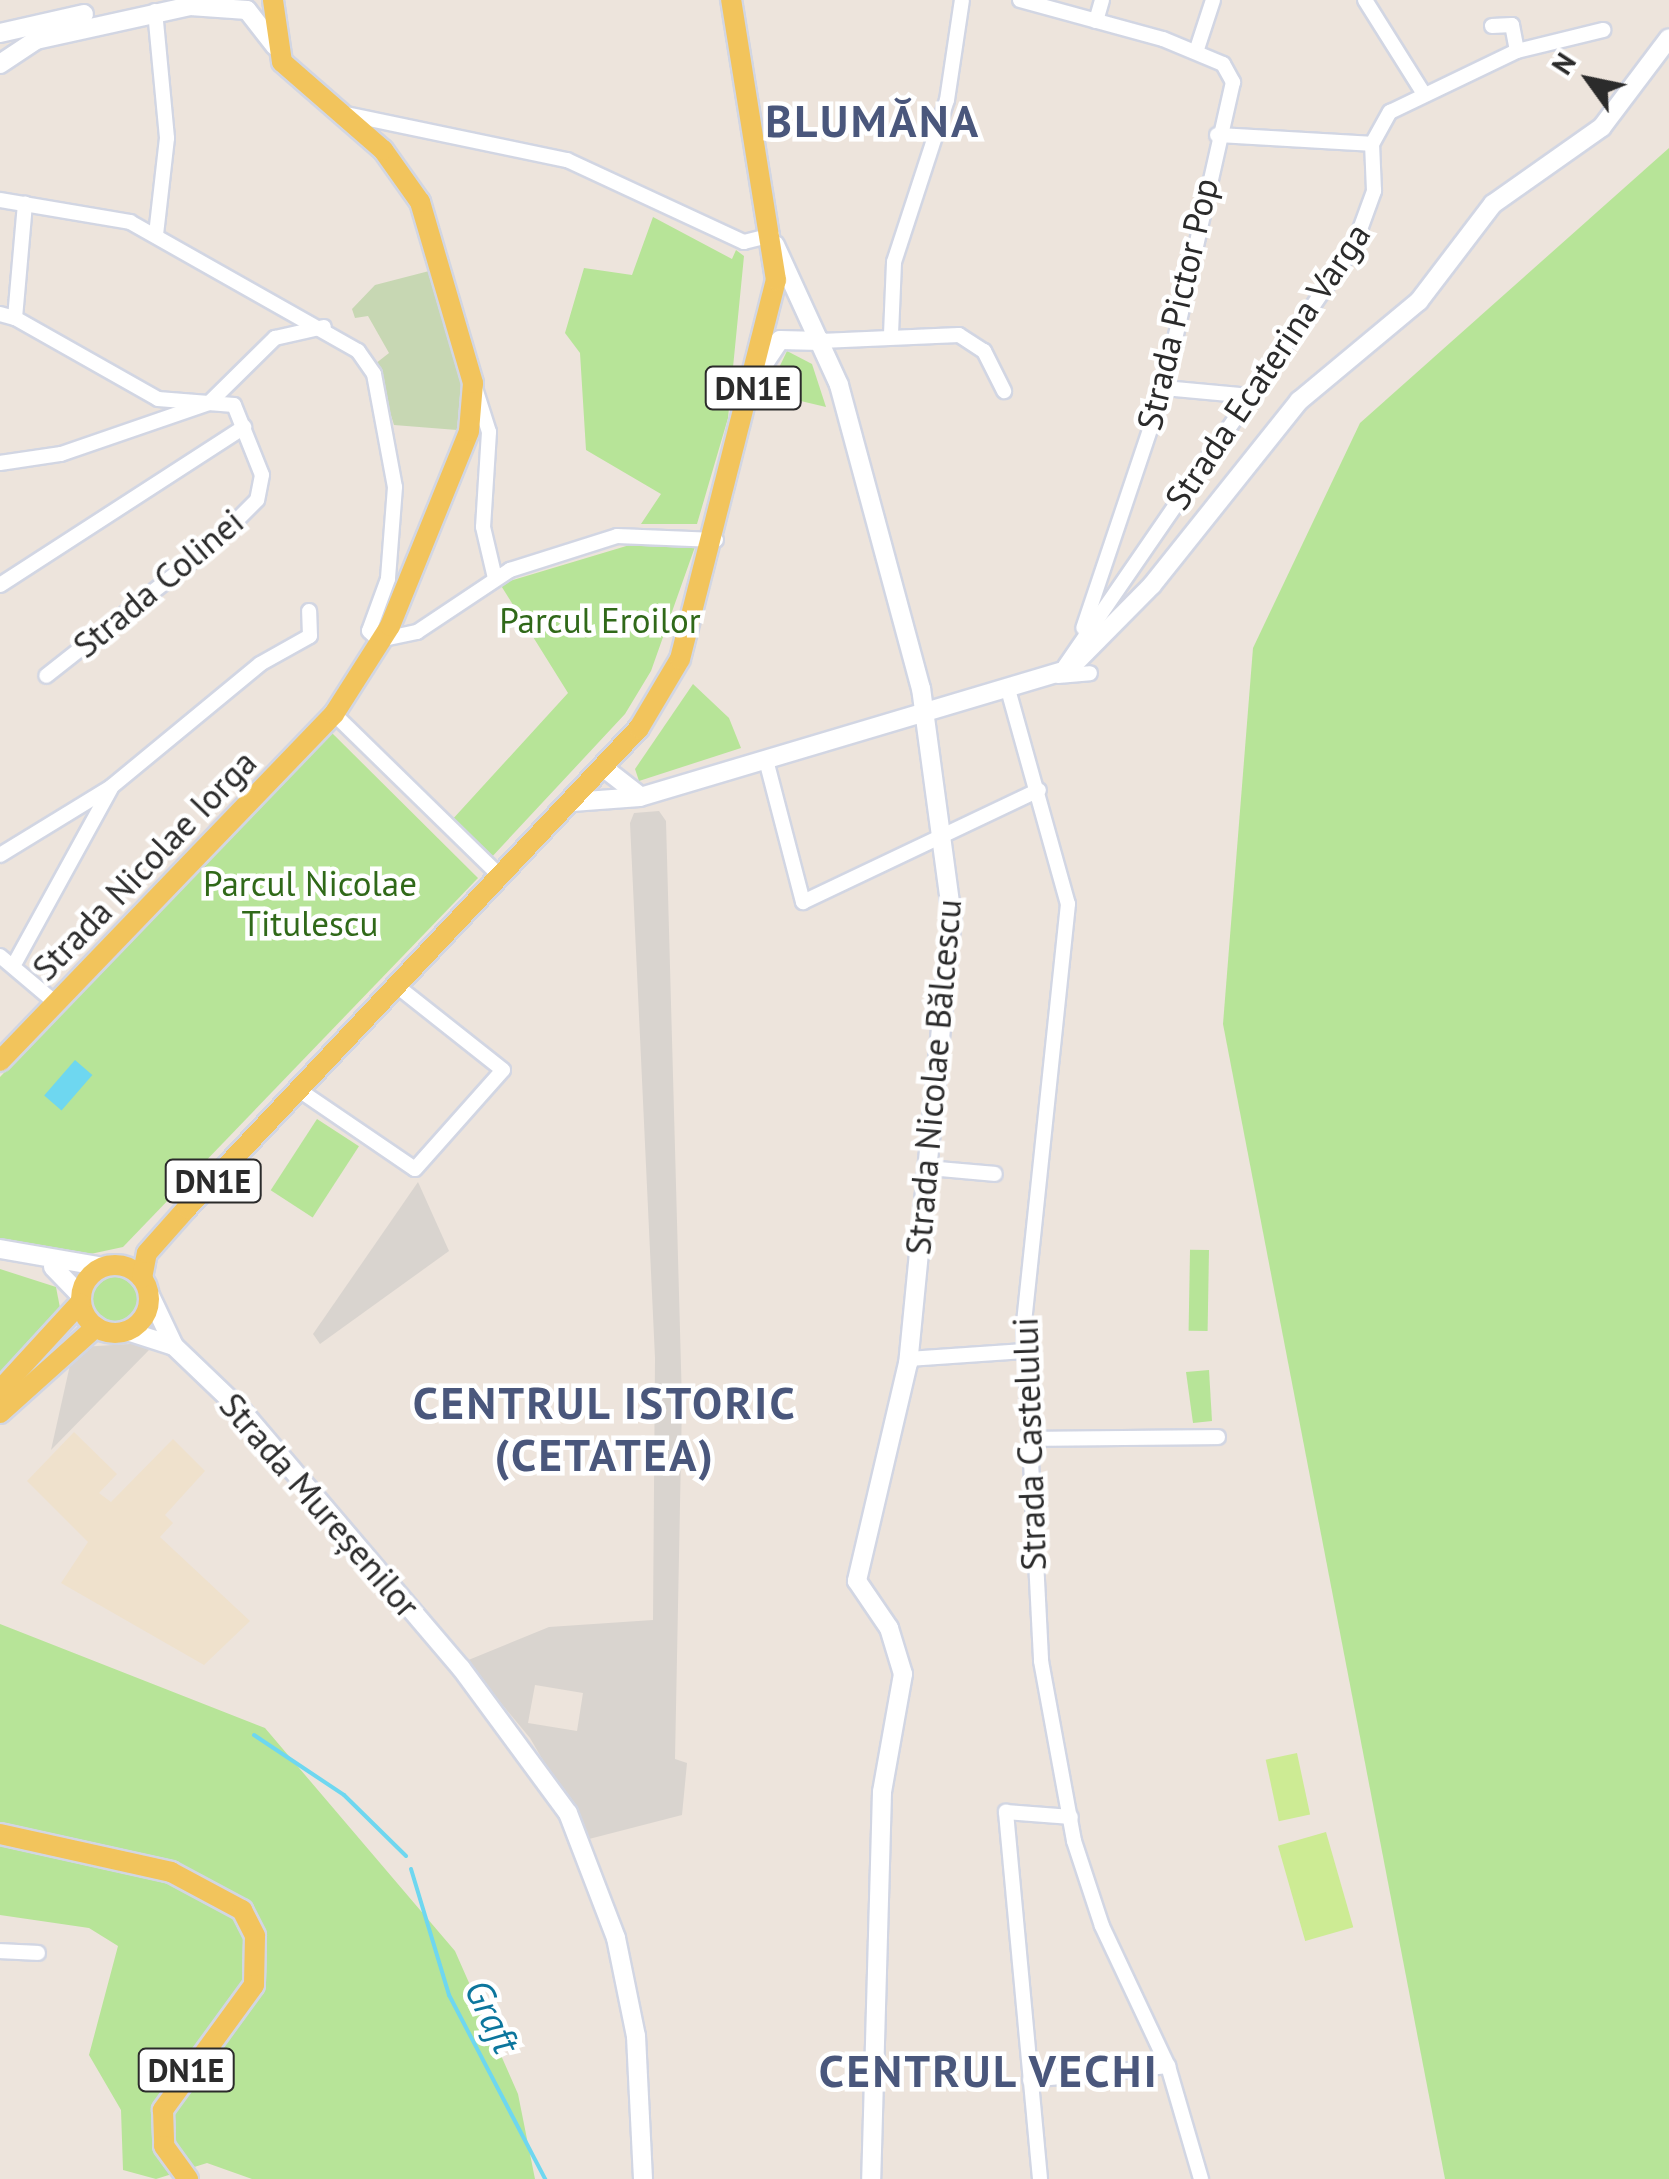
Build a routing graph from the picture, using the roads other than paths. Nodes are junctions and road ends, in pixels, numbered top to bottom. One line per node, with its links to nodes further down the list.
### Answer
1 (273, 0): 14 (main road)
2 (730, 0): 25 (main road, DN1E)
3 (962, 0): 28 (street)
4 (1020, 0): 9 (street)
5 (1102, 0): 9 (street)
6 (1213, 0): 16 (street)
7 (1365, 0): 18 (street)
8 (151, 5): 12 (street); 14 (street); 17 (street); 24 (street)
9 (1096, 22): 16 (street)
10 (1492, 26): 15 (street)
11 (1603, 30): 15 (street)
12 (1, 33): 17 (street)
13 (1669, 38): 46 (street)
14 (275, 46): 19 (main road)
15 (1518, 50): 18 (street)
16 (1196, 52): 20 (street, Strada Pictor Pop)
17 (6, 58)
18 (1422, 91): 21 (street)
19 (336, 111): 25 (street); 31 (main road)
20 (1217, 136): 21 (street, Strada Pictor Pop); 32 (street, Strada Pictor Pop)
21 (1372, 144): 34 (street, Strada Ecaterina Varga)
22 (0, 200): 23 (street)
23 (25, 203): 24 (street); 26 (street)
24 (156, 234): 27 (street)
25 (772, 235): 29 (street, Strada Nicolae Bălcescu); 30 (main road, DN1E)
26 (8, 316): 35 (street)
27 (324, 327): 35 (street); 42 (street)
28 (891, 334): 29 (street); 33 (street)
29 (821, 341): 30 (street); 49 (street, Strada Nicolae Bălcescu)
30 (756, 377): 38 (main road, DN1E)
31 (474, 382): 39 (street); 42 (main road, Strada Nicolae Iorga)
32 (1164, 388): 34 (street); 43 (street, Strada Pictor Pop)
33 (1004, 391)
34 (1250, 396): 43 (street, Strada Ecaterina Varga)
35 (209, 403): 36 (street); 37 (street)
36 (244, 427): 40 (street); 45 (street, Strada Colinei)
37 (0, 464)
38 (716, 540): 39 (street); 51 (main road, DN1E)
39 (495, 578): 42 (street)
40 (0, 585)
41 (309, 611): 52 (street)
42 (381, 642): 48 (main road, Strada Nicolae Iorga)
43 (1078, 643): 46 (street, Strada Ecaterina Varga)
44 (1090, 673): 46 (street)
45 (46, 676)
46 (1057, 676): 47 (street)
47 (1009, 693): 49 (street); 53 (street, Strada Castelului)
48 (334, 714): 58 (street); 62 (main road, Strada Nicolae Iorga)
49 (926, 715): 50 (street); 56 (street, Strada Nicolae Bălcescu)
50 (766, 760): 54 (street); 56 (street)
51 (604, 768): 54 (street); 55 (main road, DN1E)
52 (112, 787): 57 (street); 60 (street)
53 (1038, 790): 56 (street); 75 (street, Strada Castelului)
54 (640, 797): 55 (street)
55 (572, 802): 58 (main road, DN1E)
56 (943, 833): 65 (street, Strada Nicolae Bălcescu)
57 (0, 855)
58 (500, 876): 61 (main road, DN1E)
59 (0, 956): 60 (street)
60 (16, 960): 62 (street)
61 (396, 986): 64 (main road, DN1E); 64 (street)
62 (57, 1004): 63 (main road, Strada Nicolae Iorga)
63 (0, 1061)
64 (299, 1090): 70 (main road, DN1E)
65 (928, 1168): 66 (street); 76 (street, Strada Nicolae Bălcescu)
66 (995, 1174)
67 (0, 1249): 68 (street)
68 (43, 1262): 69 (street); 71 (street)
69 (104, 1267): 70 (main road); 71 (main road)
70 (145, 1284): 73 (main road, DN1E); 74 (street, Strada Mureșenilor)
71 (81, 1299): 72 (main road); 77 (main road)
72 (96, 1327): 73 (main road); 78 (main road)
73 (127, 1331): 74 (street, Strada Mureșenilor)
74 (174, 1346): 88 (street, Strada Mureșenilor)
75 (1024, 1351): 76 (street); 80 (street, Strada Castelului)
76 (908, 1359): 89 (street, Strada Nicolae Bălcescu)
77 (0, 1390)
78 (0, 1413)
79 (1218, 1438): 80 (street)
80 (1030, 1439): 81 (street, Strada Castelului)
81 (1070, 1816): 85 (street, Strada Castelului); 86 (street)
82 (0, 1834): 87 (main road, DN1E)
83 (0, 1951): 84 (street)
84 (38, 1953)
85 (1168, 2066): 86 (street); 91 (street, Strada Castelului)
86 (1030, 2080): 90 (street)
87 (188, 2179)
88 (643, 2179)
89 (872, 2179)
90 (1040, 2179)
91 (1201, 2179)

